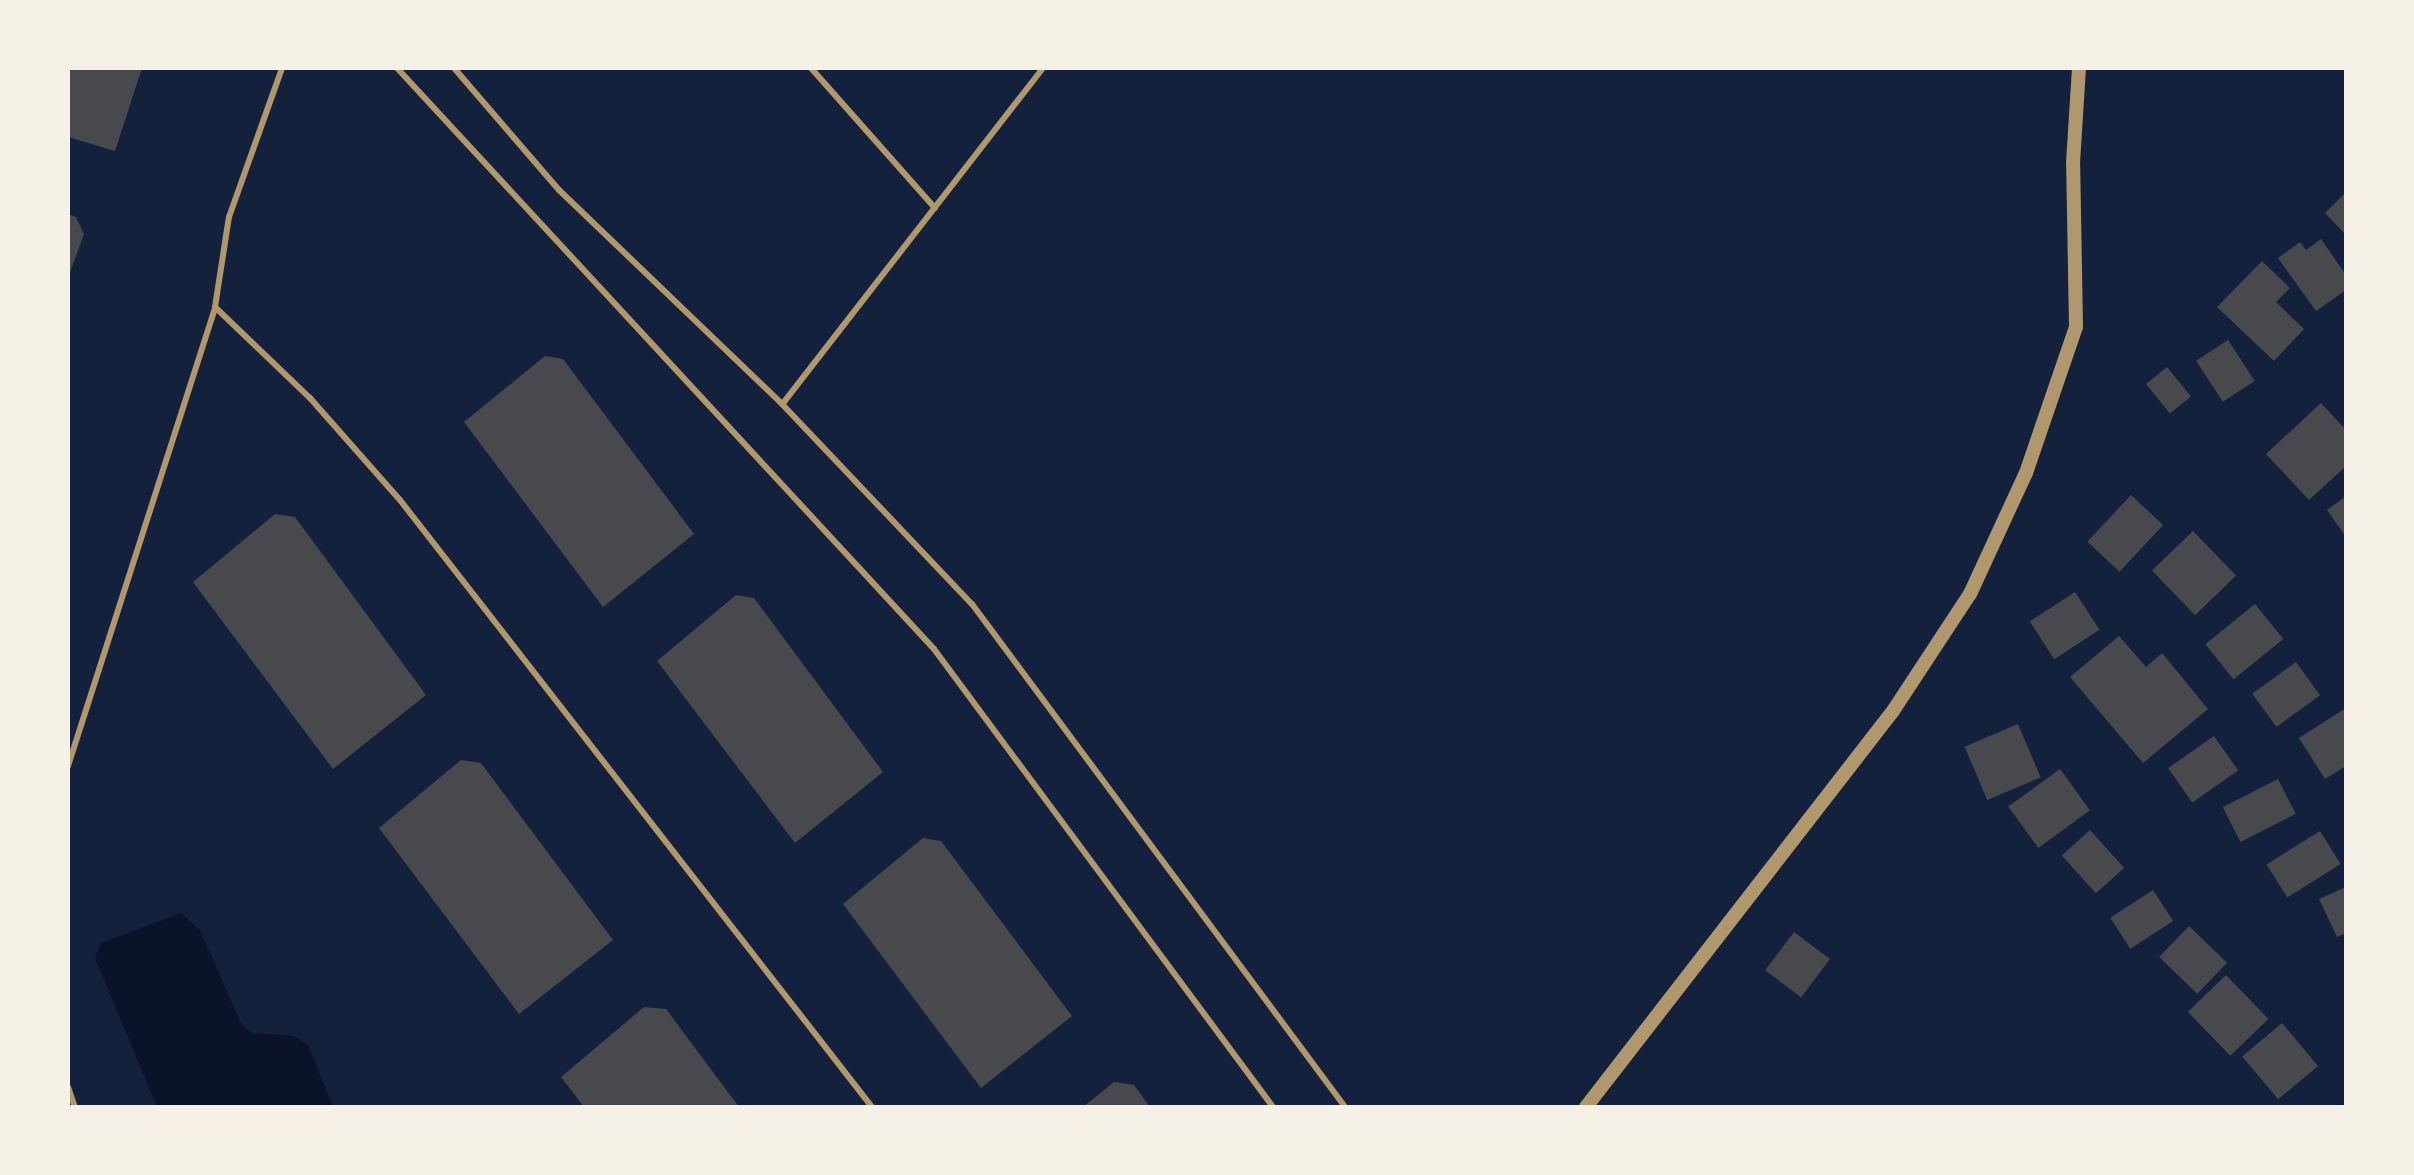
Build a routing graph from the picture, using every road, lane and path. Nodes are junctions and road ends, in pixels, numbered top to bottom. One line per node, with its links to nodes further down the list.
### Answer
1 (282, 68): 8 (lane)
2 (397, 68): 14 (lane)
3 (454, 68): 9 (lane)
4 (811, 68): 7 (lane)
5 (1043, 68): 7 (lane)
6 (2079, 68): 16 (street)
7 (935, 208): 9 (lane)
8 (215, 307): 10 (lane); 13 (lane)
9 (782, 404): 15 (lane)
10 (68, 766)
11 (68, 1087): 12 (lane)
12 (75, 1107)
13 (872, 1107)
14 (1273, 1107)
15 (1345, 1107)
16 (1586, 1107)

